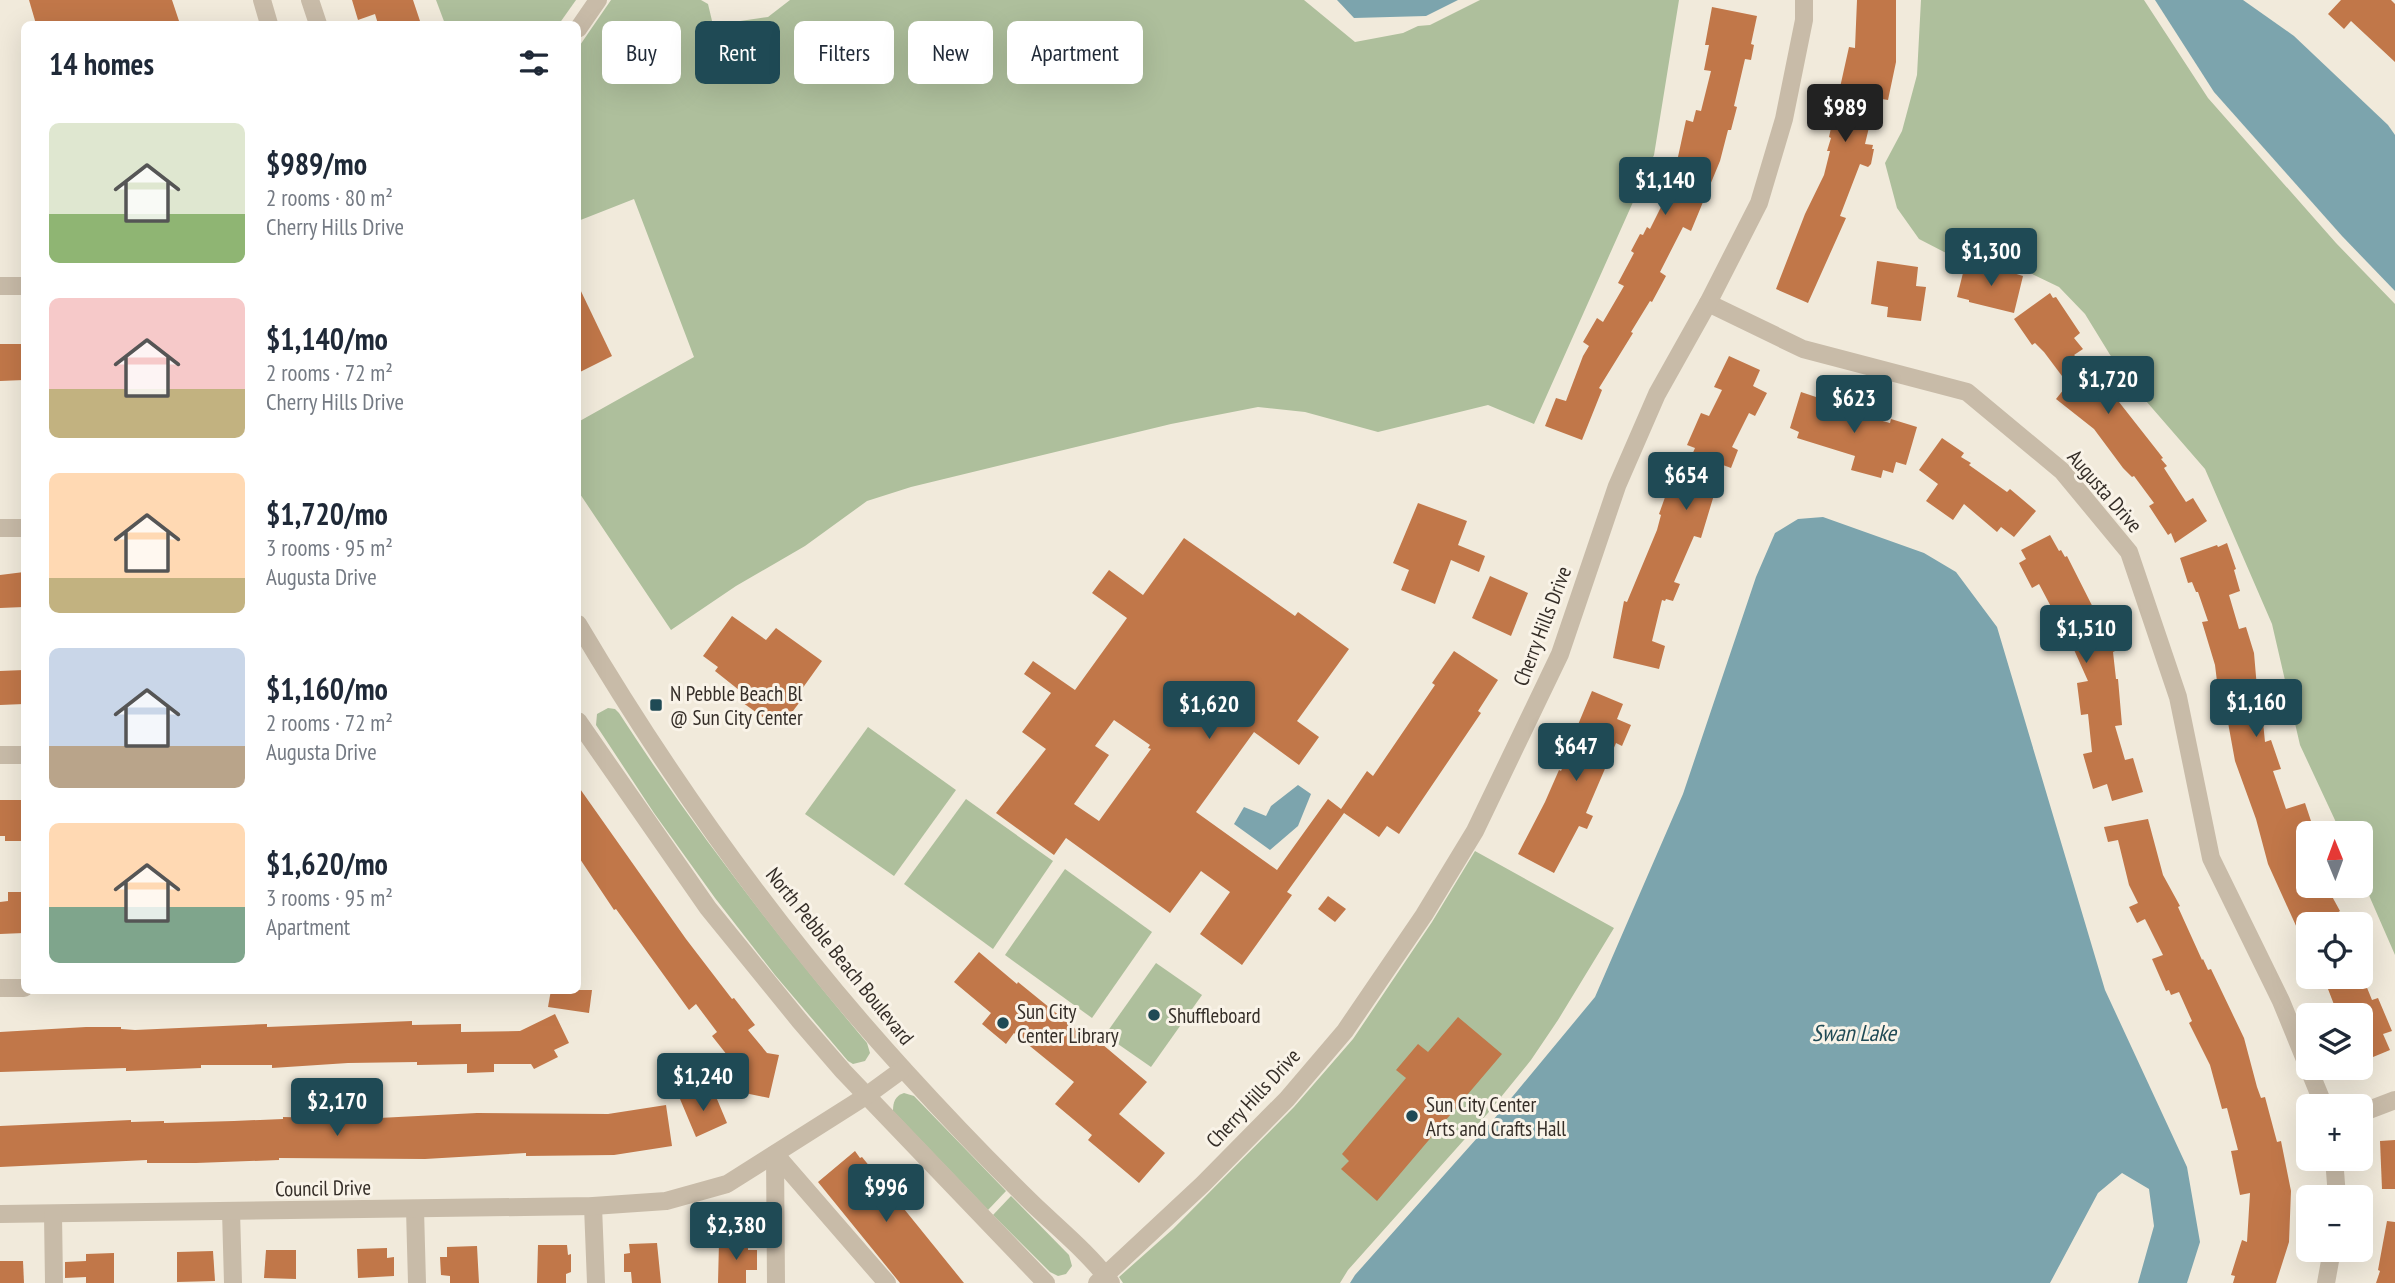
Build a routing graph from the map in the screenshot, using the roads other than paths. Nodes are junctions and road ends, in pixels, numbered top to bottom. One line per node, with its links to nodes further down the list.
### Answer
1 (262, 0): 5 (street)
2 (310, 0): 6 (street)
3 (598, 0): 7 (street)
4 (1804, 0): 10 (street, Cherry Hills Drive)
5 (268, 21)
6 (317, 21)
7 (581, 25)
8 (0, 286): 9 (street)
9 (21, 286)
10 (1708, 303): 20 (street, Augusta Drive); 31 (street, Cherry Hills Drive)
11 (0, 528): 12 (street)
12 (21, 528)
13 (581, 629): 19 (street, North Pebble Beach Boulevard)
14 (581, 724): 21 (street)
15 (0, 755): 16 (street)
16 (21, 755)
17 (0, 988): 18 (street)
18 (21, 988)
19 (903, 1069): 21 (street, Council Drive); 31 (street, North Pebble Beach Boulevard)
20 (2319, 1094)
21 (866, 1096): 24 (street, Council Drive); 38 (street)
22 (2395, 1100): 23 (street)
23 (2373, 1108)
24 (775, 1154): 25 (street, Council Drive); 36 (street); 37 (street)
25 (593, 1206): 26 (street, Council Drive); 35 (street)
26 (415, 1209): 27 (street, Council Drive); 34 (street)
27 (231, 1211): 29 (street, Council Drive); 33 (street)
28 (0, 1214): 29 (street, Council Drive)
29 (53, 1214): 32 (street)
30 (2330, 1262): 39 (street)
31 (1104, 1280)
32 (54, 1283)
33 (233, 1283)
34 (417, 1283)
35 (596, 1283)
36 (776, 1283)
37 (887, 1283)
38 (1046, 1283)
39 (2326, 1283)

